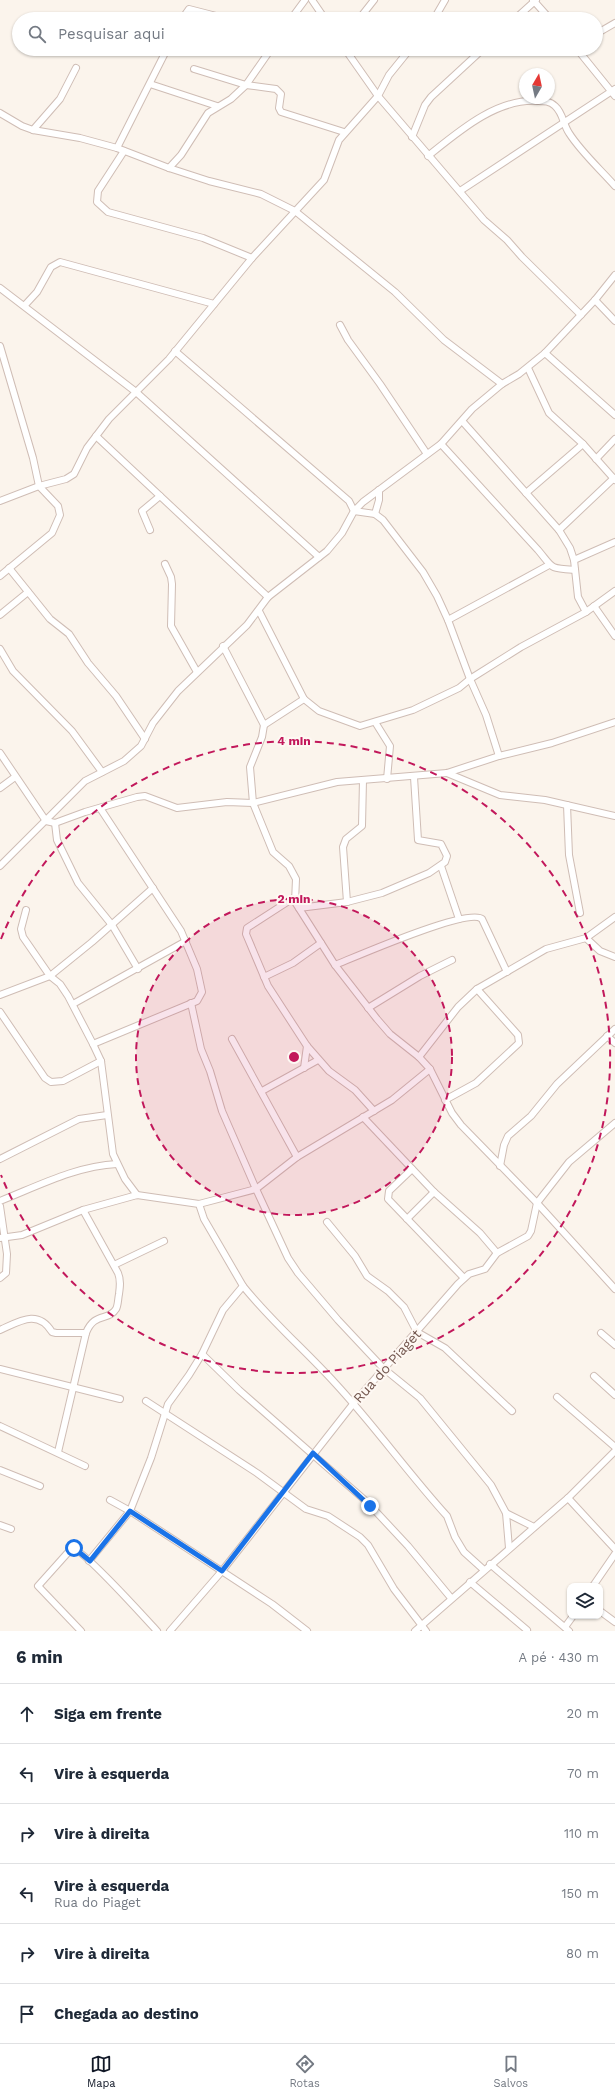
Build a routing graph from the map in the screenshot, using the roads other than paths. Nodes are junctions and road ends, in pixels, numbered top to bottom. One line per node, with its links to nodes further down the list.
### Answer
1 (305, 0): 8 (street)
2 (312, 0): 9 (street)
3 (374, 0): 10 (street)
4 (445, 0): 11 (street)
5 (535, 0): 12 (street); 13 (street)
6 (187, 12): 7 (street)
7 (201, 12)
8 (296, 12)
9 (320, 12)
10 (365, 12)
11 (438, 12)
12 (522, 12)
13 (544, 12)
14 (615, 24): 15 (street)
15 (603, 30)
16 (164, 56): 24 (street)
17 (265, 56): 25 (street)
18 (350, 56): 27 (street)
19 (404, 56): 27 (street)
20 (476, 56): 33 (street)
21 (583, 56): 26 (street)
22 (76, 68): 31 (street)
23 (194, 69): 25 (street)
24 (150, 84): 28 (street); 34 (street)
25 (246, 85): 28 (street); 32 (street)
26 (614, 92): 30 (street)
27 (378, 96): 32 (street); 33 (street)
28 (217, 106): 37 (street)
29 (0, 113): 31 (street)
30 (564, 122): 36 (street); 38 (street); 39 (street)
31 (33, 130): 34 (street)
32 (344, 132): 40 (street)
33 (412, 137): 36 (street)
34 (117, 148): 35 (street)
35 (124, 151): 37 (street); 41 (street)
36 (428, 156): 39 (street)
37 (169, 168): 40 (street)
38 (615, 186)
39 (460, 191): 47 (street)
40 (295, 211): 41 (street); 54 (street)
41 (252, 258): 45 (street)
42 (615, 275): 44 (street)
43 (0, 288): 46 (street)
44 (595, 300): 47 (street); 48 (street)
45 (214, 304): 46 (street); 51 (street)
46 (25, 305): 55 (street)
47 (581, 315): 52 (street)
48 (615, 321)
49 (340, 325): 62 (street)
50 (0, 346): 65 (street)
51 (175, 351): 55 (street); 70 (street)
52 (545, 353): 53 (street); 56 (street)
53 (528, 368): 54 (street); 61 (street)
54 (502, 384): 57 (street)
55 (136, 392): 58 (street); 77 (street)
56 (615, 415)
57 (463, 422): 60 (street); 67 (street)
58 (96, 436): 65 (street); 68 (street)
59 (615, 438): 63 (street)
60 (441, 444): 62 (street); 80 (street)
61 (582, 444): 63 (street); 67 (street)
62 (427, 454): 66 (street)
63 (596, 459): 64 (street)
64 (615, 479): 75 (street)
65 (39, 486): 69 (street); 81 (street)
66 (379, 490): 71 (street); 73 (street)
67 (526, 493): 75 (street)
68 (160, 496): 74 (street); 86 (street)
69 (0, 501)
70 (349, 501): 71 (street); 72 (street)
71 (363, 502): 72 (street)
72 (354, 511): 73 (street); 77 (street)
73 (375, 514): 91 (street)
74 (150, 530)
75 (559, 530): 78 (street)
76 (615, 542): 78 (street)
77 (319, 557): 86 (street)
78 (574, 560): 82 (street)
79 (165, 564): 95 (street)
80 (549, 565): 82 (street); 91 (street)
81 (9, 568): 83 (street); 85 (street)
82 (574, 570): 89 (street)
83 (0, 576)
84 (615, 591): 87 (street)
85 (28, 592): 90 (street); 101 (street)
86 (268, 597): 88 (street)
87 (594, 606): 89 (street); 92 (street)
88 (259, 611): 93 (street); 97 (street)
89 (586, 612): 96 (street)
90 (0, 615)
91 (448, 620): 96 (street)
92 (615, 636)
93 (223, 646): 95 (street); 100 (street)
94 (0, 649): 104 (street)
95 (197, 672): 101 (street)
96 (470, 679): 98 (street); 103 (street)
97 (304, 699): 98 (street); 100 (street)
98 (375, 722): 108 (street)
99 (615, 722): 103 (street)
100 (264, 725): 111 (street)
101 (146, 739): 104 (street)
102 (0, 754): 106 (street)
103 (500, 756): 105 (street)
104 (102, 772): 115 (street)
105 (447, 773): 107 (street); 112 (street)
106 (15, 777): 110 (street); 115 (street)
107 (414, 777): 108 (street); 118 (street)
108 (387, 779): 109 (street)
109 (363, 780): 111 (street); 121 (street)
110 (0, 788)
111 (253, 803): 113 (street); 120 (street)
112 (567, 805): 114 (street); 124 (street)
113 (100, 808): 116 (street); 119 (street)
114 (615, 816)
115 (46, 821): 116 (street); 117 (street)
116 (55, 823): 127 (street)
117 (0, 866)
118 (441, 866): 121 (street); 126 (street)
119 (153, 888): 127 (street); 129 (street)
120 (295, 897): 122 (street); 137 (street)
121 (347, 902): 122 (street)
122 (298, 908): 130 (street)
123 (26, 910): 136 (street)
124 (580, 913)
125 (615, 916): 128 (street)
126 (459, 919): 133 (street); 135 (street)
127 (112, 925): 134 (street); 136 (street)
128 (586, 938): 131 (street); 135 (street)
129 (186, 941): 134 (street); 140 (street)
130 (321, 943): 133 (street); 137 (street)
131 (615, 957)
132 (452, 960): 142 (street)
133 (335, 965): 142 (street)
134 (138, 969): 141 (street)
135 (507, 972): 138 (street)
136 (50, 976): 139 (street); 141 (street)
137 (264, 977): 149 (street)
138 (477, 989): 150 (street); 156 (street)
139 (0, 995)
140 (192, 1003): 148 (street); 166 (street)
141 (73, 1004): 148 (street)
142 (368, 1008): 150 (street)
143 (0, 1012): 152 (street)
144 (615, 1029): 145 (street)
145 (607, 1036): 147 (street); 164 (street)
146 (232, 1039): 155 (street)
147 (615, 1043)
148 (93, 1044): 152 (street)
149 (307, 1046): 151 (street); 153 (street)
150 (419, 1057): 154 (street)
151 (318, 1060): 153 (street); 157 (street)
152 (101, 1061): 158 (street)
153 (304, 1068): 155 (street)
154 (430, 1069): 156 (street); 157 (street)
155 (262, 1091): 161 (street)
156 (445, 1100): 164 (street)
157 (374, 1111): 159 (street)
158 (107, 1115): 162 (street); 163 (street)
159 (363, 1117): 161 (street); 165 (street)
160 (615, 1123): 170 (street, Rua do Piaget)
161 (297, 1157): 166 (street)
162 (0, 1159)
163 (117, 1164): 168 (street); 169 (street)
164 (500, 1166): 170 (street)
165 (412, 1169): 167 (street); 174 (street)
166 (256, 1189): 171 (street); 190 (street)
167 (434, 1192): 174 (street); 178 (street)
168 (137, 1195): 171 (street); 173 (street)
169 (0, 1201)
170 (537, 1203): 178 (street, Rua do Piaget); 183 (street)
171 (199, 1204): 182 (street)
172 (0, 1206): 176 (street)
173 (83, 1210): 176 (street); 179 (street)
174 (407, 1219): 181 (street)
175 (328, 1222): 185 (street)
176 (2, 1238): 180 (street)
177 (164, 1241): 179 (street)
178 (497, 1253): 181 (street, Rua do Piaget)
179 (114, 1265): 186 (street)
180 (0, 1278)
181 (464, 1278): 185 (street, Rua do Piaget)
182 (243, 1286): 189 (street); 198 (street)
183 (615, 1290)
184 (0, 1330): 186 (street)
185 (417, 1332): 190 (street, Rua do Piaget); 199 (street)
186 (86, 1333): 193 (street)
187 (601, 1333): 188 (street)
188 (615, 1345)
189 (202, 1354): 200 (street); 205 (street)
190 (383, 1368): 198 (street, Rua do Piaget); 213 (street)
191 (0, 1369): 193 (street)
192 (594, 1376): 194 (street)
193 (74, 1388): 196 (street); 204 (street)
194 (615, 1395)
195 (556, 1397): 202 (street)
196 (120, 1399)
197 (146, 1401): 200 (street)
198 (353, 1404): 205 (street, Rua do Piaget); 222 (street)
199 (512, 1411)
200 (165, 1414): 209 (street); 212 (street)
201 (0, 1426): 204 (street)
202 (615, 1447)
203 (615, 1451): 210 (street)
204 (58, 1452): 206 (street)
205 (313, 1453): 209 (street, Rua do Piaget); 226 (street)
206 (85, 1466)
207 (0, 1470): 208 (street)
208 (40, 1486)
209 (283, 1493): 223 (street, Rua do Piaget); 230 (street)
210 (568, 1498): 215 (street); 218 (street)
211 (110, 1500): 212 (street)
212 (130, 1511): 220 (street); 223 (street)
213 (506, 1513): 215 (street); 217 (street)
214 (0, 1525): 216 (street)
215 (534, 1527): 217 (street)
216 (11, 1529)
217 (509, 1548): 221 (street)
218 (615, 1549)
219 (615, 1554): 225 (street)
220 (90, 1561): 233 (street); 234 (street)
221 (490, 1564): 222 (street); 231 (street)
222 (484, 1570): 224 (street)
223 (222, 1571): 235 (street, Rua do Piaget); 236 (street)
224 (470, 1582): 226 (street); 232 (street)
225 (596, 1583)
226 (451, 1598): 230 (street)
227 (603, 1613): 229 (street)
228 (572, 1619): 231 (street)
229 (615, 1622)
230 (420, 1626): 237 (street); 238 (street)
231 (567, 1629)
232 (527, 1630)
233 (81, 1631)
234 (157, 1631)
235 (170, 1631)
236 (307, 1631)
237 (415, 1631)
238 (426, 1631)

